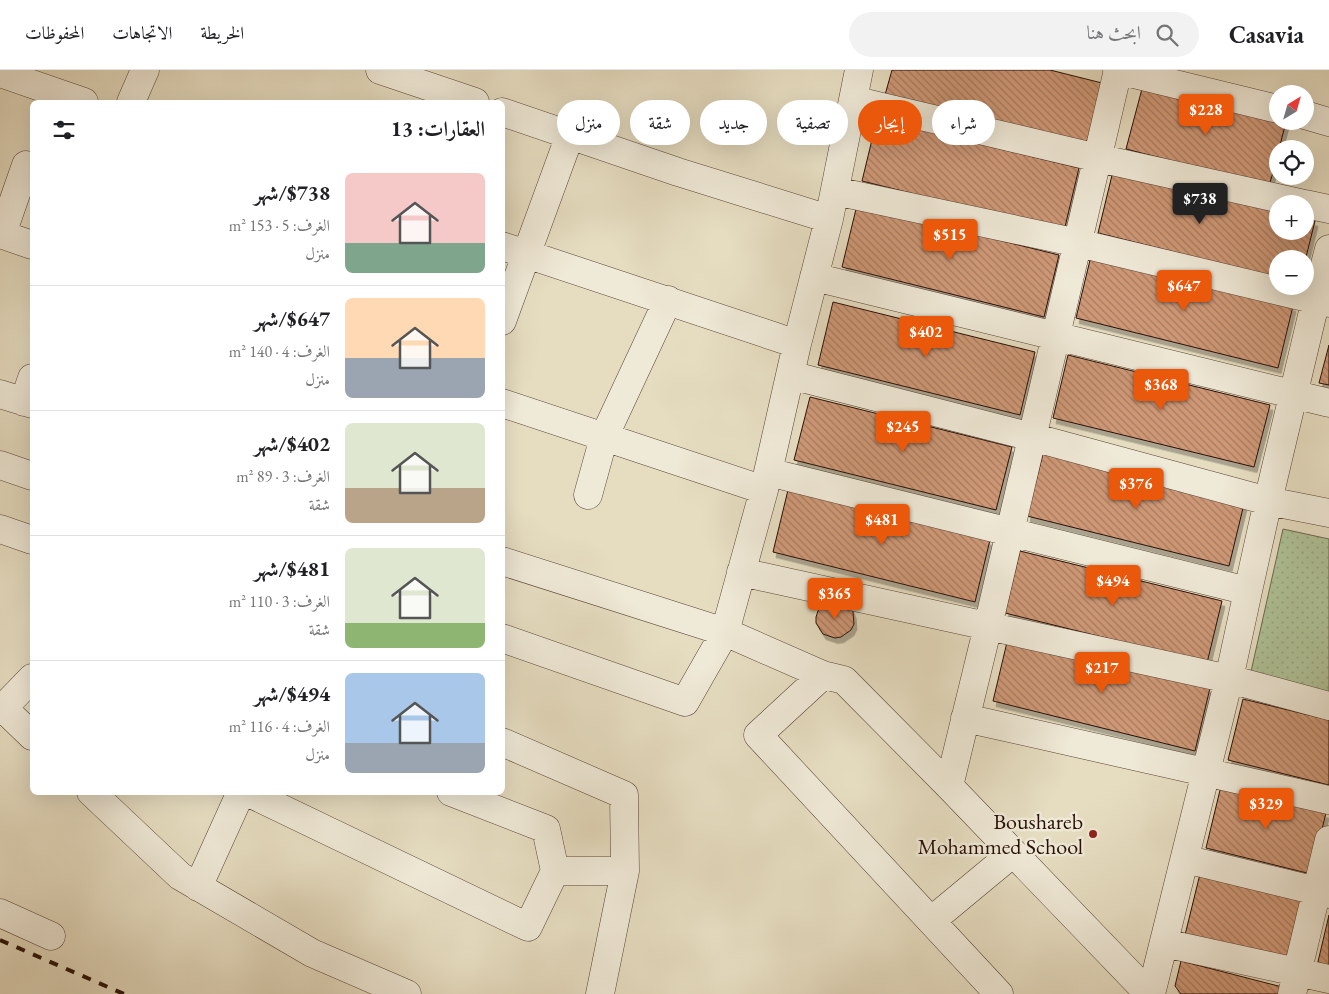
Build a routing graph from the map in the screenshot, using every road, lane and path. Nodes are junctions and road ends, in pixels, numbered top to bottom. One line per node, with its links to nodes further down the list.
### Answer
1 (144, 70): 8 (street)
2 (380, 70): 6 (street)
3 (859, 70): 10 (street)
4 (1118, 70): 11 (street); 18 (street)
5 (0, 73): 7 (street)
6 (419, 94): 9 (street)
7 (78, 100)
8 (133, 100)
9 (461, 100)
10 (853, 100): 18 (street); 20 (street)
11 (1269, 107)
12 (505, 113): 15 (street)
13 (1314, 118): 14 (street)
14 (1329, 122)
15 (557, 131)
16 (565, 145): 29 (street)
17 (599, 145): 24 (street)
18 (1098, 158): 21 (street); 26 (street)
19 (26, 165): 25 (street)
20 (835, 192): 24 (street); 26 (street)
21 (1269, 196)
22 (1314, 206): 23 (street)
23 (1329, 209)
24 (829, 219): 30 (street)
25 (1, 234): 27 (street)
26 (1078, 243): 32 (street); 34 (street)
27 (30, 244)
28 (1329, 248): 32 (street)
29 (515, 250): 31 (street); 33 (street)
30 (814, 277): 34 (street); 35 (street)
31 (668, 300): 35 (street); 40 (street)
32 (1322, 301): 37 (street)
33 (505, 305)
34 (1056, 336): 37 (street); 41 (street)
35 (797, 344): 36 (street)
36 (790, 375): 41 (street); 44 (street)
37 (1293, 394): 39 (street); 46 (street)
38 (505, 403): 40 (street)
39 (1329, 403)
40 (604, 437): 44 (street); 45 (street)
41 (1032, 437): 46 (street); 49 (street)
42 (0, 465): 43 (street)
43 (30, 475)
44 (766, 481): 49 (street); 52 (street)
45 (588, 495)
46 (1268, 501): 47 (street); 53 (street)
47 (1329, 513)
48 (0, 530): 50 (street)
49 (1010, 532): 53 (street); 54 (street)
50 (30, 539)
51 (505, 562): 55 (street)
52 (741, 572): 54 (street); 55 (street)
53 (1248, 591): 58 (street)
54 (988, 626): 58 (street); 62 (street)
55 (725, 632): 56 (street); 57 (street)
56 (505, 639)
57 (823, 675): 66 (street); 80 (street)
58 (1229, 679): 60 (street); 65 (street)
59 (30, 680): 61 (street)
60 (1329, 706)
61 (1, 708): 63 (street)
62 (965, 718): 65 (street); 66 (street)
63 (30, 734)
64 (505, 743): 76 (street)
65 (1206, 772): 71 (street); 74 (street)
66 (949, 786): 73 (street)
67 (94, 795): 77 (street)
68 (240, 795): 77 (street)
69 (253, 795): 75 (street)
70 (459, 795): 75 (street)
71 (1329, 800)
72 (1329, 840): 78 (street)
73 (1013, 852): 80 (street); 88 (street)
74 (1185, 859): 78 (street); 82 (street)
75 (555, 871): 76 (street)
76 (625, 871): 86 (street)
77 (198, 887): 85 (street)
78 (1323, 893): 84 (street)
79 (0, 913): 81 (street)
80 (931, 921): 87 (street)
81 (51, 936)
82 (1164, 943): 84 (street); 88 (street)
83 (1329, 979): 84 (street)
84 (1294, 983)
85 (407, 994)
86 (600, 994)
87 (998, 994)
88 (1150, 994)

